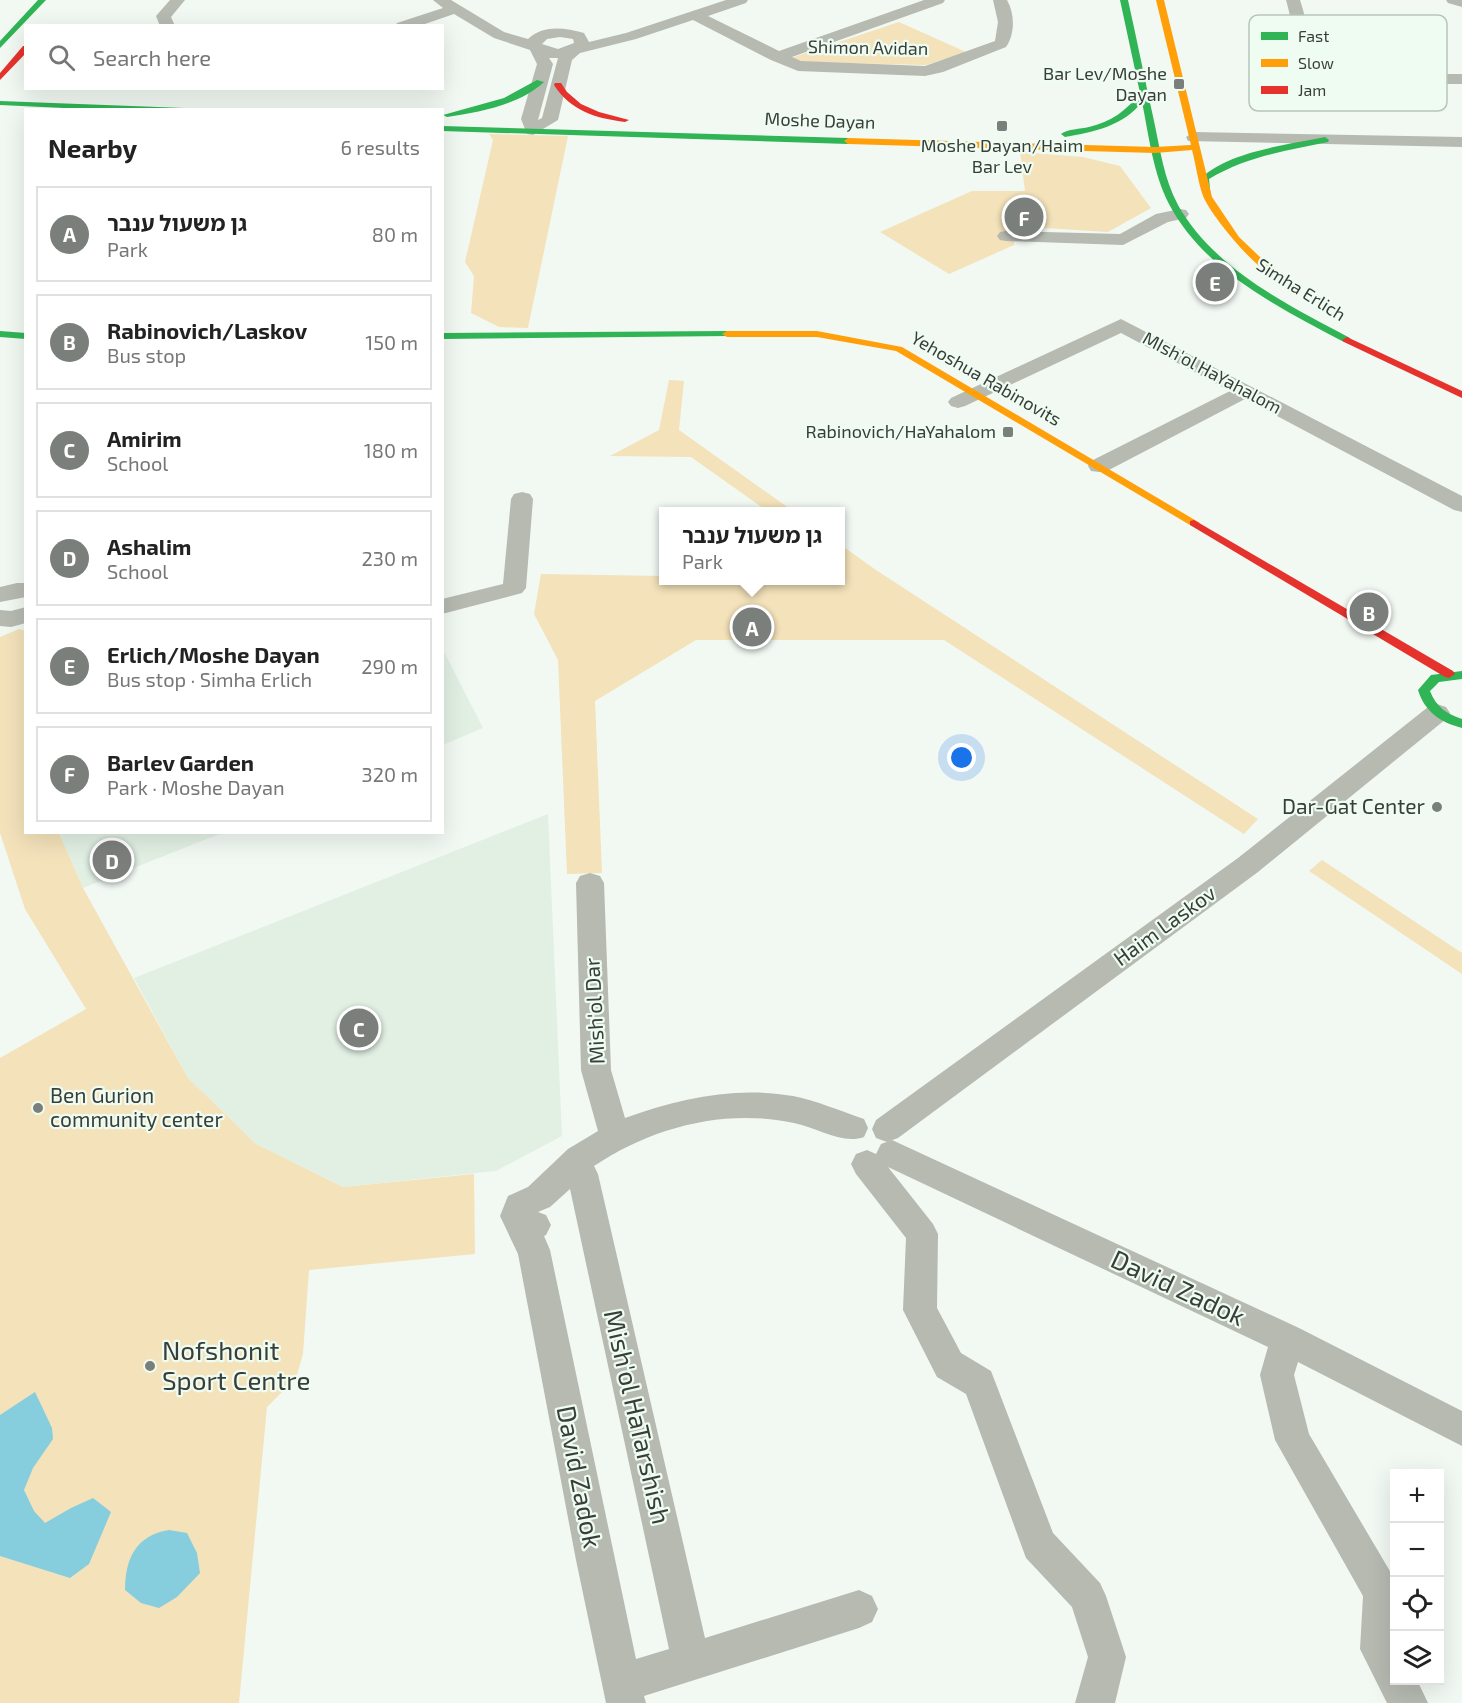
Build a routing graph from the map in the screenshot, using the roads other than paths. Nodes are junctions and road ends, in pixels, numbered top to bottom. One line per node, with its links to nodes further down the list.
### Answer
1 (42, 0): 20 (street)
2 (178, 0): 15 (street)
3 (440, 0): 12 (street)
4 (741, 0): 13 (street)
5 (938, 0): 23 (street)
6 (1000, 0): 23 (street, Shimon Avidan)
7 (1124, 0): 29 (street, Simha Erlich)
8 (1160, 0): 43 (street, Simha Erlich)
9 (1293, 0): 14 (street)
10 (1452, 0): 11 (street)
11 (1462, 3)
12 (455, 9): 16 (street); 17 (street)
13 (694, 15): 19 (street); 23 (street, Shimon Avidan)
14 (1298, 15)
15 (166, 24)
16 (408, 24)
17 (489, 29): 18 (street); 21 (street)
18 (548, 33): 19 (street); 21 (street)
19 (576, 44): 21 (street); 28 (street)
20 (0, 46)
21 (536, 47): 27 (street)
22 (24, 50): 25 (street)
23 (777, 57)
24 (1447, 77): 26 (street)
25 (0, 78)
26 (1462, 78)
27 (540, 81): 33 (street); 38 (street)
28 (558, 85): 36 (street); 37 (street)
29 (1143, 95): 42 (street); 45 (street, Simha Erlich)
30 (0, 103): 31 (street)
31 (131, 108)
32 (0, 116): 35 (street)
33 (444, 116)
34 (444, 116): 38 (street, Moshe Dayan)
35 (24, 117)
36 (550, 120): 37 (street, Moshe Dayan); 38 (street)
37 (647, 123): 42 (street, Moshe Dayan)
38 (531, 125): 39 (street, Moshe Dayan); 42 (street, Moshe Dayan)
39 (444, 128)
40 (1347, 138): 41 (street); 43 (street); 44 (street)
41 (1326, 140): 43 (street); 49 (street)
42 (1061, 141): 45 (street, Moshe Dayan); 46 (street)
43 (1195, 142): 45 (street, Moshe Dayan); 49 (street, Simha Erlich)
44 (1462, 142)
45 (1154, 144): 48 (street, Simha Erlich)
46 (1129, 162)
47 (1148, 175): 48 (street)
48 (1167, 190): 50 (street, Simha Erlich)
49 (1208, 196): 52 (street, Simha Erlich)
50 (1180, 214): 51 (street); 61 (street, Simha Erlich)
51 (1006, 236)
52 (1297, 287)
53 (0, 322): 54 (street)
54 (24, 322)
55 (0, 334): 56 (street)
56 (24, 336)
57 (444, 336): 62 (street, Yehoshua Rabinovits)
58 (444, 349): 59 (street)
59 (531, 350)
60 (1245, 391): 62 (street, MIsh'ol HaYahalom); 63 (street); 65 (street, MIsh'ol HaYahalom)
61 (1462, 395)
62 (965, 401): 63 (street, Yehoshua Rabinovits)
63 (1099, 466): 69 (street, Yehoshua Rabinovits)
64 (522, 499): 68 (street)
65 (1462, 505)
66 (24, 589): 67 (street)
67 (0, 595)
68 (444, 606)
69 (1455, 674): 70 (street)
70 (1450, 718): 73 (street, Haim Laskov)
71 (590, 883): 72 (street, Mish'ol Dar)
72 (615, 1137): 73 (street, David Zadok); 75 (street, David Zadok)
73 (869, 1143): 74 (street, David Zadok); 76 (street, David Zadok); 83 (street)
74 (582, 1174): 75 (street, David Zadok); 79 (street, Mish'ol HaTarshish)
75 (531, 1233): 82 (street, David Zadok)
76 (1287, 1339): 77 (street, David Zadok); 80 (street)
77 (1462, 1429)
78 (858, 1609): 79 (street)
79 (691, 1661): 82 (street)
80 (1390, 1670)
81 (1398, 1685): 84 (street)
82 (624, 1693)
83 (1095, 1703)
84 (1408, 1703)

